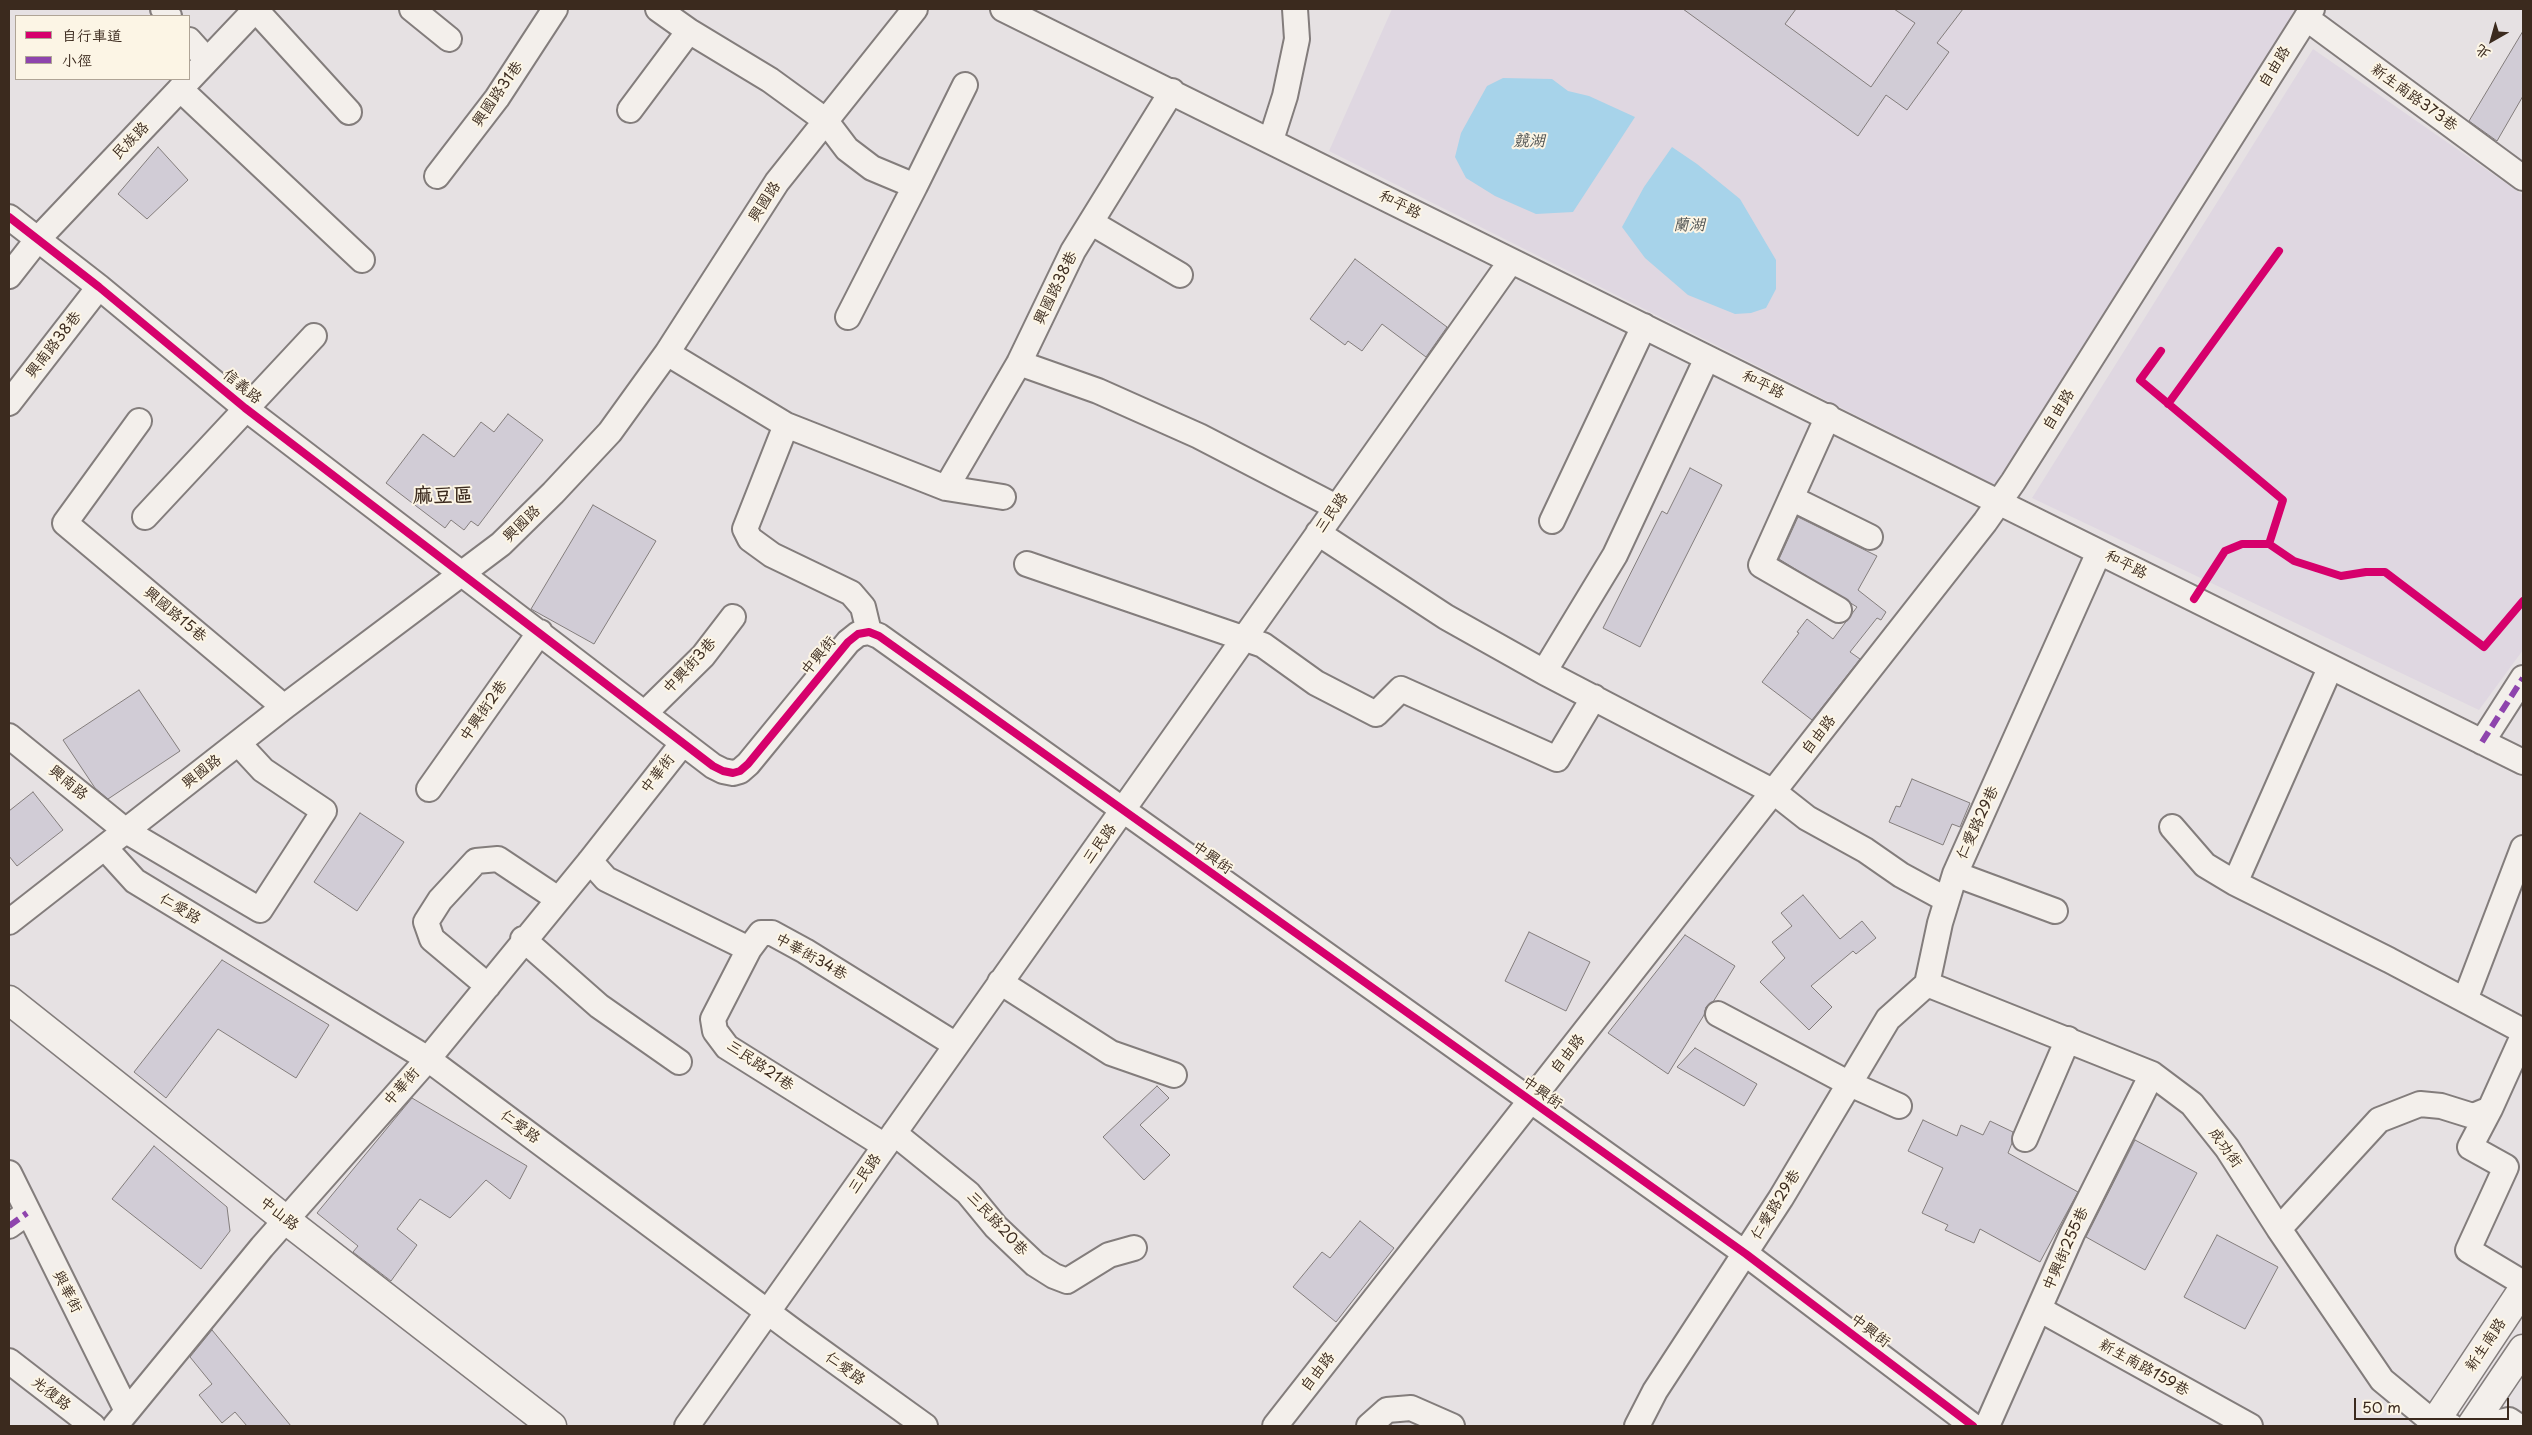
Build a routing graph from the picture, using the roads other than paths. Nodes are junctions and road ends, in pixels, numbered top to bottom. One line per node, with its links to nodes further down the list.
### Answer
1 (256, 9): 13 (street, 民族路); 20 (street)
2 (412, 9): 11 (street)
3 (555, 9): 23 (street, 興國路31巷)
4 (658, 9): 10 (street)
5 (915, 9): 21 (street, 興國路)
6 (1003, 9): 9 (street, 和平路)
7 (1295, 9): 22 (street)
8 (2309, 14): 24 (street, 新生南路373巷); 48 (street, 自由路)
9 (1035, 15): 18 (street, 和平路)
10 (689, 31): 19 (street); 21 (street)
11 (449, 39)
12 (190, 41): 13 (street)
13 (206, 60): 14 (street, 民族路)
14 (190, 78)
15 (188, 80): 17 (street, 民族路)
16 (965, 84): 25 (street)
17 (180, 89): 28 (street, 民族路); 29 (street)
18 (1172, 91): 22 (street, 和平路); 27 (street, 興國路38巷)
19 (630, 110)
20 (349, 112)
21 (825, 120): 25 (street); 37 (street, 興國路)
22 (1271, 140): 30 (street, 和平路)
23 (437, 176)
24 (2523, 178)
25 (915, 186): 34 (street)
26 (9, 217): 28 (street, 信義路)
27 (1092, 223): 31 (street); 39 (street, 興國路38巷)
28 (38, 239): 32 (street, 民族路); 33 (street, 信義路)
29 (362, 260)
30 (1511, 261): 35 (street, 和平路); 49 (street, 三民路)
31 (1180, 275)
32 (9, 276)
33 (99, 287): 40 (street, 興南路38巷); 41 (street, 信義路)
34 (848, 317)
35 (1644, 326): 38 (street, 和平路); 51 (street)
36 (314, 336): 41 (street)
37 (667, 353): 44 (street); 56 (street, 興國路)
38 (1707, 358): 42 (street, 和平路); 63 (street)
39 (1020, 363): 45 (street, 興國路38巷); 49 (street)
40 (9, 403)
41 (244, 408): 50 (street); 56 (street, 信義路)
42 (1828, 416): 47 (street); 48 (street, 和平路)
43 (139, 421): 66 (street, 興國路15巷)
44 (786, 425): 45 (street); 60 (street)
45 (946, 488): 46 (street)
46 (1003, 497)
47 (1791, 498): 53 (street); 57 (street)
48 (1999, 502): 54 (street, 和平路); 74 (street, 自由路)
49 (1336, 507): 52 (street, 三民路)
50 (145, 517)
51 (1552, 521)
52 (1318, 533): 61 (street, 三民路); 63 (street)
53 (1870, 537)
54 (2100, 552): 62 (street, 和平路); 81 (street, 仁愛路29巷)
55 (1027, 564): 61 (street)
56 (463, 573): 59 (street, 中興街); 66 (street, 興國路)
57 (1838, 610)
58 (733, 617): 67 (street, 中興街3巷)
59 (540, 632): 67 (street, 中興街); 73 (street, 中興街2巷)
60 (869, 632): 71 (street, 中興街); 75 (street, 中興街)
61 (1244, 639): 65 (street); 75 (street, 三民路)
62 (2330, 668): 69 (street, 和平路); 82 (street)
63 (1544, 672): 65 (street)
64 (2523, 678): 69 (street)
65 (1594, 697): 74 (street)
66 (284, 707): 70 (street, 興國路)
67 (645, 713): 71 (street, 中興街)
68 (9, 736): 77 (street, 興南路)
69 (2482, 742): 72 (street, 和平路)
70 (238, 743): 77 (street, 興國路); 77 (street, 興南路)
71 (683, 743): 80 (street, 中華街)
72 (2523, 762)
73 (429, 789)
74 (1774, 792): 84 (street); 104 (street, 自由路)
75 (1123, 812): 89 (street, 三民路); 104 (street, 中興街)
76 (2172, 827): 82 (street)
77 (126, 831): 78 (street, 興國路)
78 (105, 848): 86 (street, 興國路); 99 (street, 仁愛路)
79 (2523, 848): 93 (street)
80 (590, 861): 83 (street, 中華街); 88 (street)
81 (1955, 874): 84 (street, 仁愛路29巷); 85 (street)
82 (2235, 884): 93 (street)
83 (558, 898): 87 (street, 中華街); 91 (street)
84 (1946, 900): 90 (street, 仁愛路29巷)
85 (2055, 911)
86 (9, 922)
87 (523, 940): 91 (street, 中華街); 100 (street)
88 (748, 949): 98 (street, 中華街34巷); 107 (street, 三民路21巷)
89 (1000, 982): 98 (street, 三民路); 102 (street)
90 (1927, 984): 97 (street, 成功街); 103 (street, 仁愛路29巷)
91 (488, 986): 99 (street, 中華街)
92 (9, 1000): 111 (main road, 中山路)
93 (2465, 1000): 95 (street)
94 (1718, 1014): 103 (street)
95 (2523, 1031)
96 (2523, 1036): 106 (street)
97 (2068, 1039): 101 (street, 成功街); 108 (street)
98 (956, 1045): 107 (street, 三民路)
99 (428, 1058): 111 (street, 中華街); 118 (street, 仁愛路)
100 (679, 1062)
101 (2152, 1074): 112 (street, 成功街); 117 (street, 中興街255巷)
102 (1174, 1075)
103 (1850, 1084): 105 (street); 114 (street, 仁愛路29巷)
104 (1531, 1102): 114 (street, 中興街); 127 (street, 自由路)
105 (1899, 1106)
106 (2490, 1109): 112 (street); 115 (street)
107 (890, 1139): 113 (street, 三民路20巷); 118 (street, 三民路)
108 (2025, 1139)
109 (9, 1173): 110 (street, 與華街)
110 (18, 1220): 121 (street, 與華街)
111 (286, 1220): 121 (street, 中華街); 124 (main road, 中山路)
112 (2278, 1229): 122 (street, 成功街)
113 (1134, 1248)
114 (1746, 1254): 130 (street, 仁愛路29巷); 131 (street, 中興街)
115 (2523, 1283)
116 (2523, 1289): 122 (main road, 新生南路)
117 (2039, 1309): 132 (street, 中興街255巷); 133 (street, 新生南路159巷)
118 (768, 1313): 125 (street, 三民路); 126 (street, 仁愛路)
119 (2523, 1349): 134 (main road)
120 (9, 1361): 123 (street, 光復路)
121 (121, 1419)
122 (2439, 1425)
123 (93, 1426)
124 (552, 1426)
125 (687, 1426)
126 (925, 1426)
127 (1275, 1426)
128 (1369, 1426): 129 (street)
129 (1452, 1426)
130 (1637, 1426)
131 (1973, 1426)
132 (1987, 1426)
133 (2250, 1426)
134 (2471, 1426)
135 (2483, 1426): 136 (street)
136 (2518, 1426)

